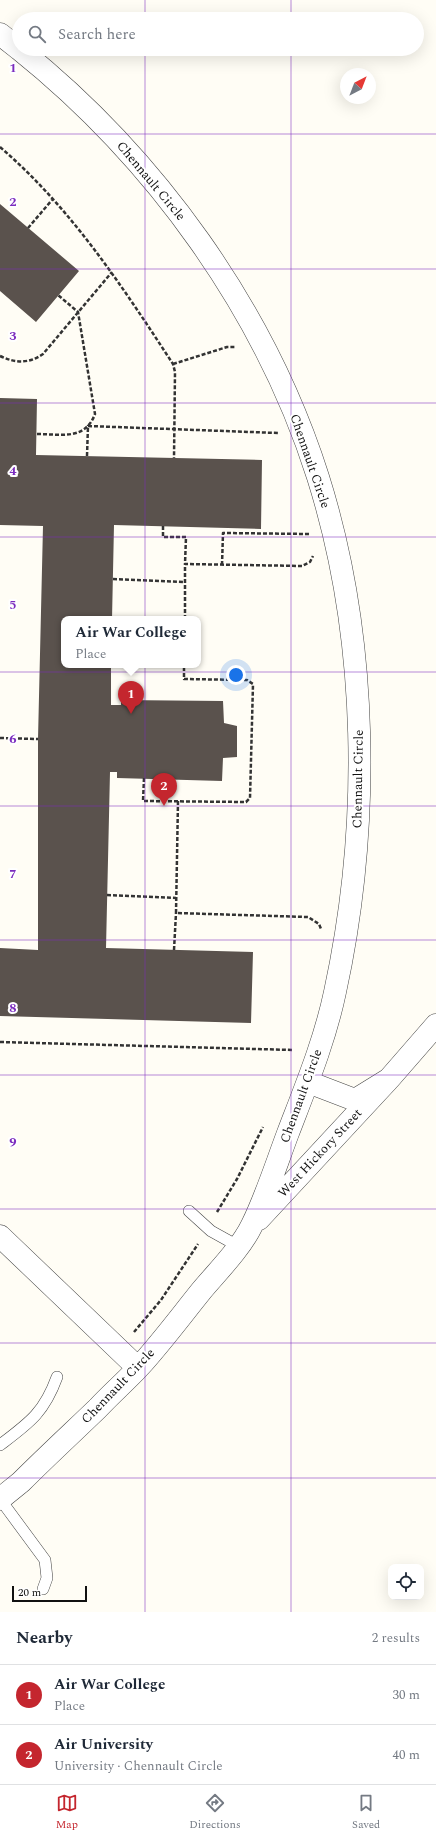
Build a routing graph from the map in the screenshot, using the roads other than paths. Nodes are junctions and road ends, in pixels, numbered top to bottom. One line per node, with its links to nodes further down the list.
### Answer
1 (0, 34): 2 (street, Chennault Circle)
2 (12, 43)
3 (27, 56): 6 (street, Chennault Circle)
4 (436, 1025): 5 (street, West Hickory Street)
5 (390, 1079): 6 (street, West Hickory Street); 8 (street, West Hickory Street)
6 (308, 1082): 8 (street, Chennault Circle)
7 (189, 1211): 10 (lane)
8 (251, 1228): 10 (street, Chennault Circle)
9 (0, 1236): 11 (street)
10 (238, 1246): 11 (street, Chennault Circle)
11 (138, 1368): 14 (street, Chennault Circle)
12 (57, 1377): 13 (lane)
13 (0, 1445)
14 (0, 1499): 15 (lane)
15 (43, 1589)

